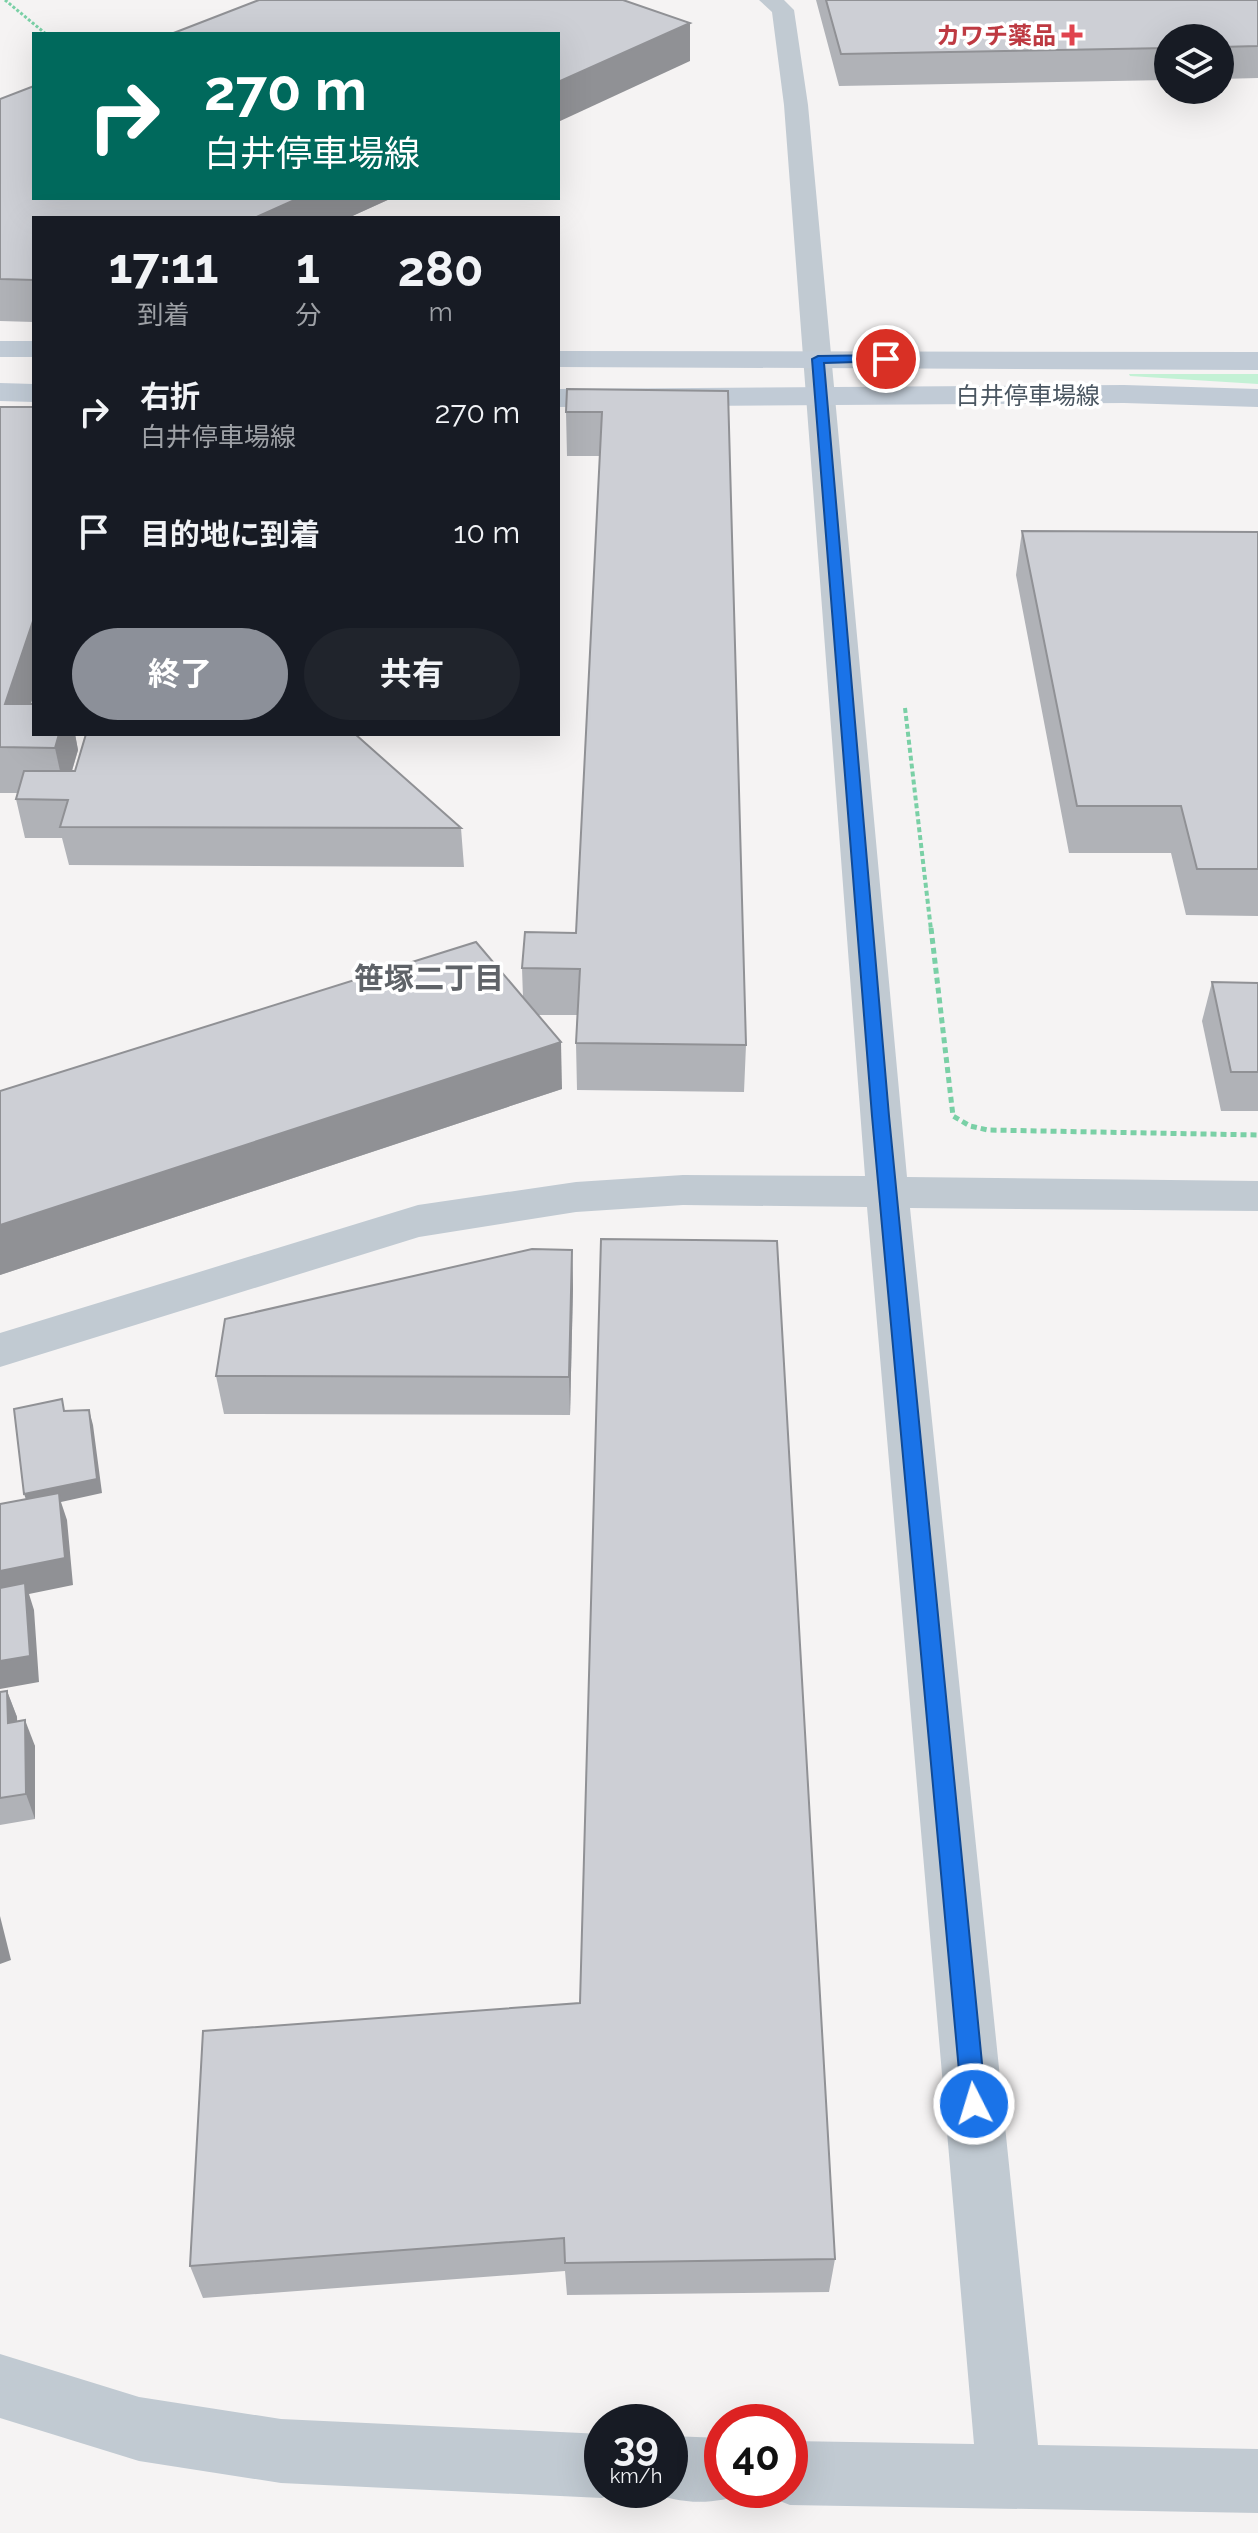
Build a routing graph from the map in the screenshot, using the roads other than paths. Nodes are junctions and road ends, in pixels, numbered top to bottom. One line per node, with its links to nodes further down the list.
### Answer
1 (770, 0): 5 (street)
2 (0, 349): 3 (main road)
3 (32, 349)
4 (560, 359): 5 (main road, 白井停車場線)
5 (818, 359): 6 (main road, 白井停車場線); 9 (street)
6 (1258, 361)
7 (0, 392): 8 (main road)
8 (32, 393)
9 (820, 397): 10 (main road, 白井停車場線); 11 (main road, 白井停車場線); 12 (street)
10 (560, 398)
11 (1258, 398)
12 (887, 1192): 13 (street); 14 (street); 18 (street)
13 (1258, 1196)
14 (0, 1350)
15 (0, 2386): 16 (street)
16 (584, 2465)
17 (808, 2473): 18 (street)
18 (1009, 2478): 19 (street)
19 (1258, 2481)

